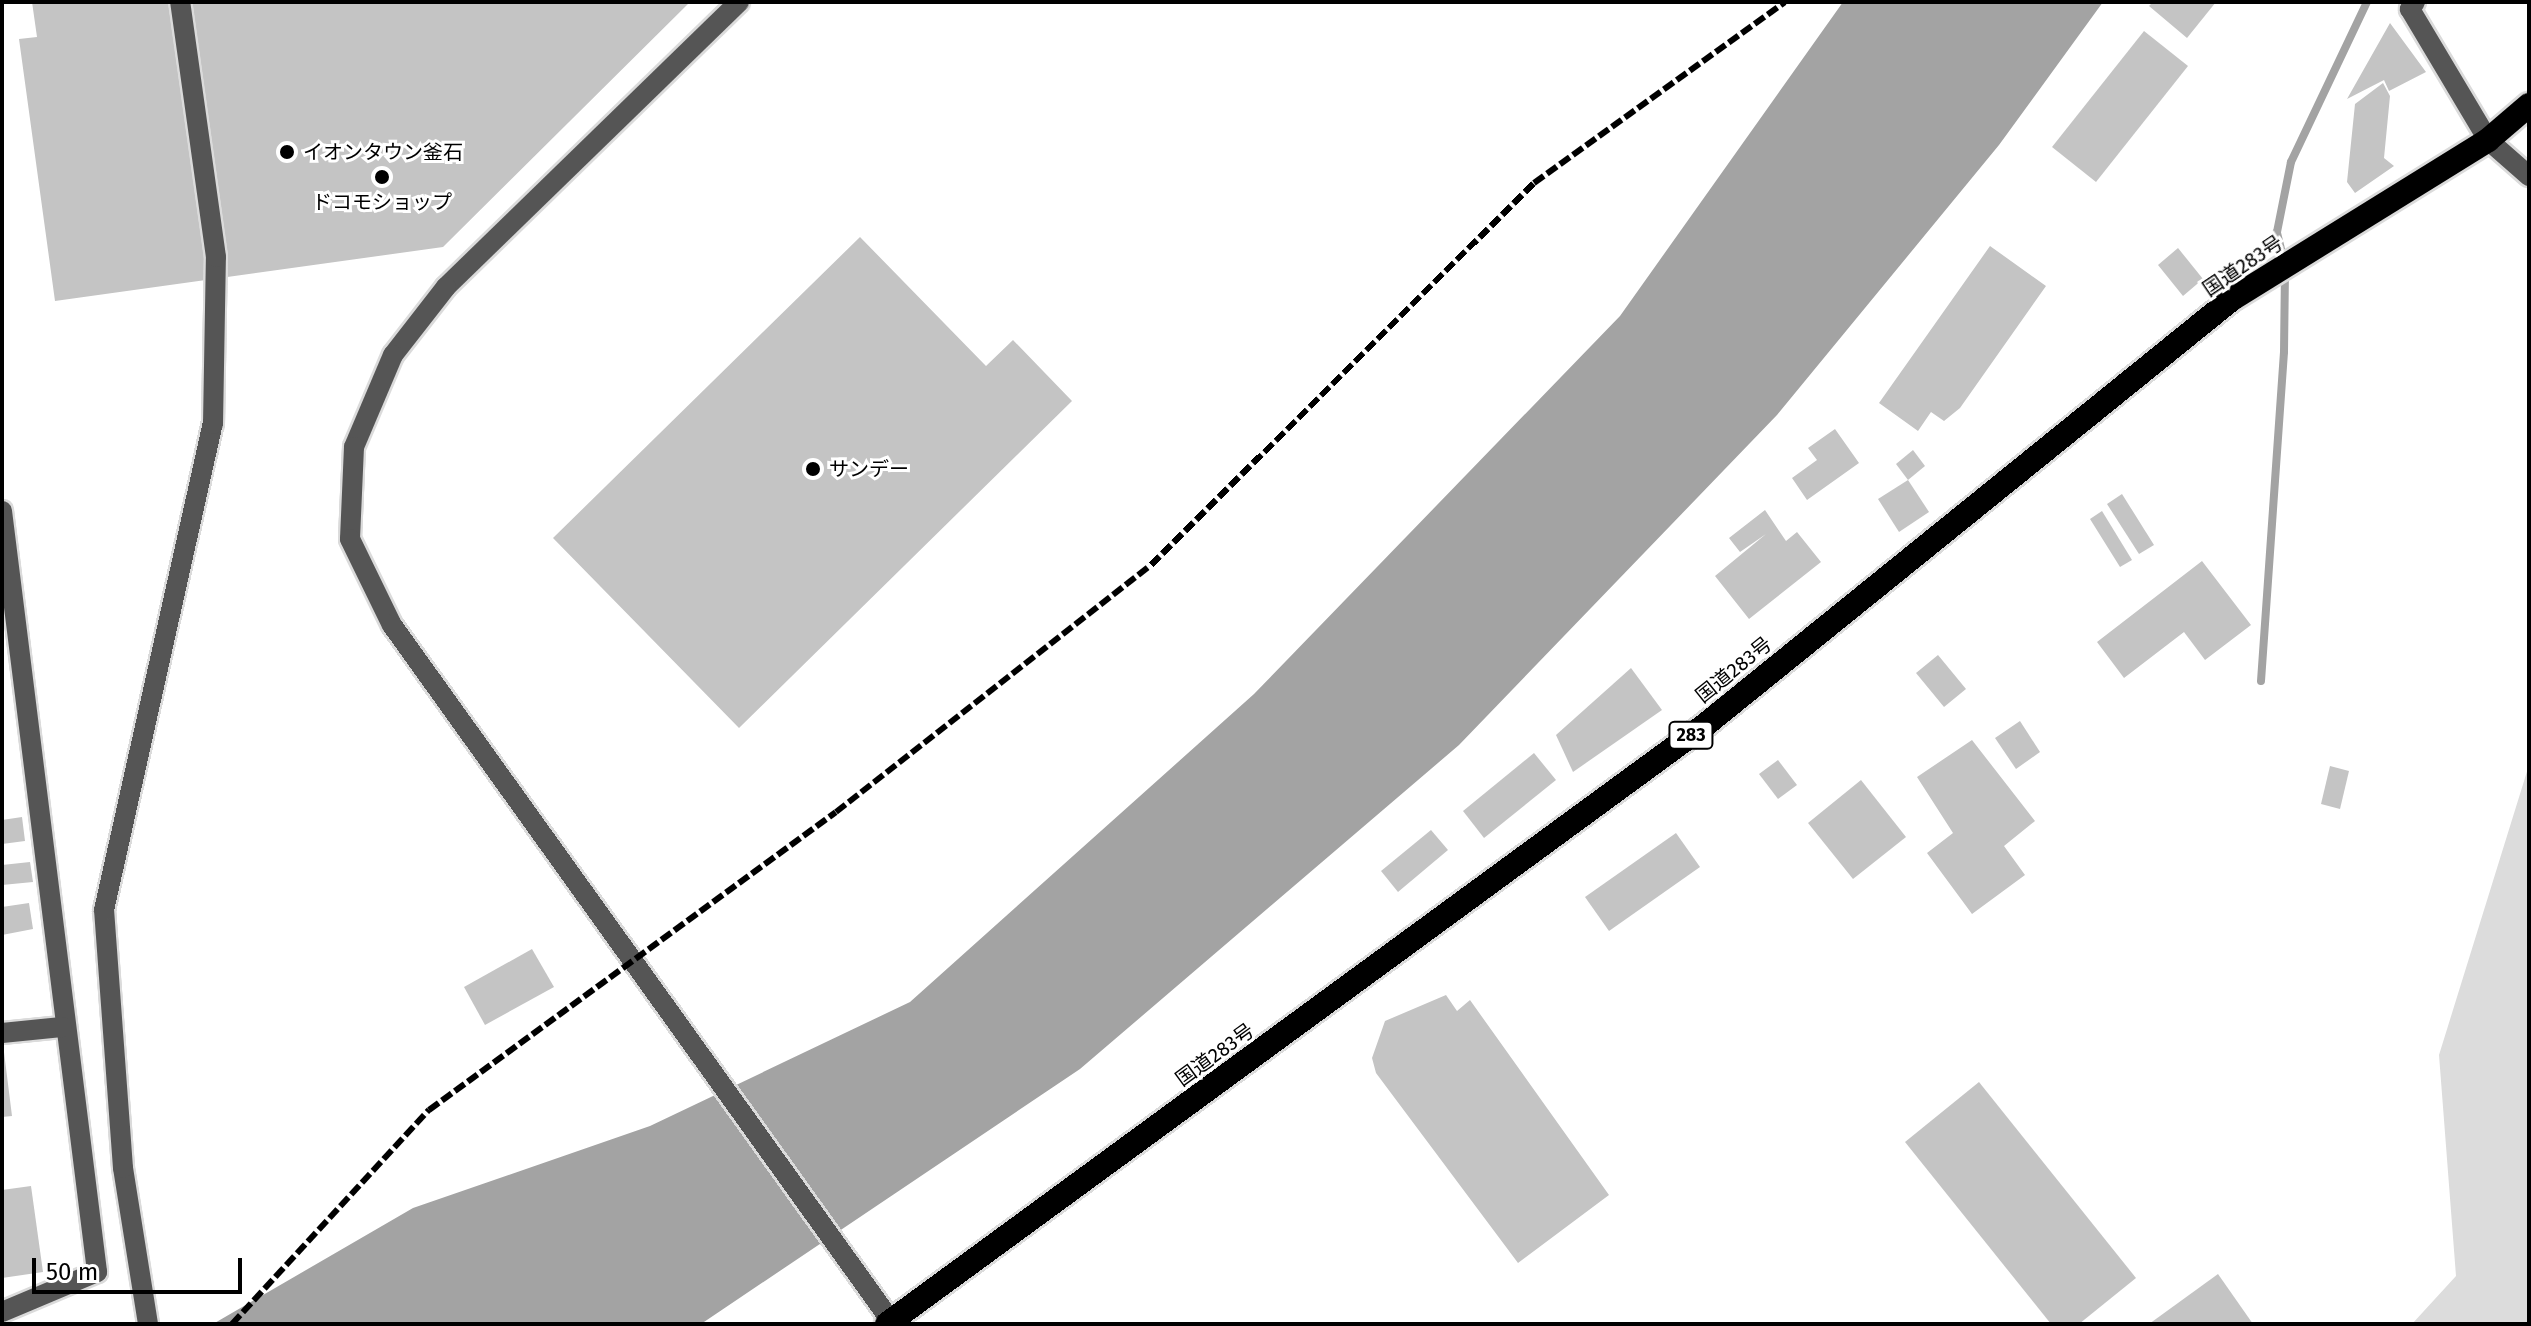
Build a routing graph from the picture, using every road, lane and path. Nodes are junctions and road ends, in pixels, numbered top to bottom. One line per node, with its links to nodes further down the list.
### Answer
1 (180, 2): 12 (street)
2 (739, 2): 11 (street)
3 (2415, 2): 5 (street)
4 (2529, 105): 5 (highway, 国道283号 / 283)
5 (2488, 140): 6 (street); 11 (highway, 国道283号 / 283)
6 (2529, 176)
7 (2, 511): 8 (street)
8 (62, 1027): 9 (street); 10 (street)
9 (2, 1033)
10 (2, 1312)
11 (889, 1322)
12 (148, 1324)

